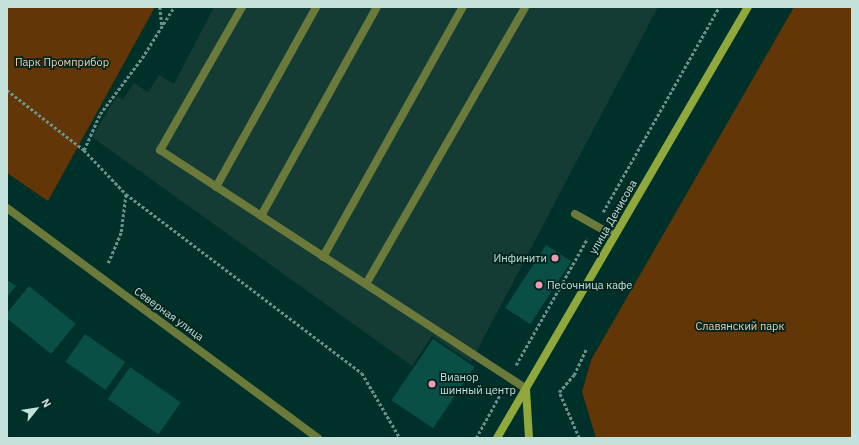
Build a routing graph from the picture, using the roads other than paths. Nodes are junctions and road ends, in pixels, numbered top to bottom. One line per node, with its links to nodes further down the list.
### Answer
1 (242, 7): 7 (street)
2 (316, 7): 7 (street)
3 (377, 7): 10 (street)
4 (463, 7): 12 (street)
5 (525, 7): 13 (street)
6 (748, 7): 11 (street, улица Денисова)
7 (216, 187): 10 (street)
8 (7, 208): 15 (street, Северная улица)
9 (575, 214): 11 (street)
10 (261, 216): 12 (street)
11 (614, 236): 14 (street, улица Денисова)
12 (323, 256): 13 (street)
13 (366, 284): 14 (street)
14 (526, 389): 16 (street, улица Денисова); 17 (street)
15 (318, 438)
16 (498, 438)
17 (529, 438)

